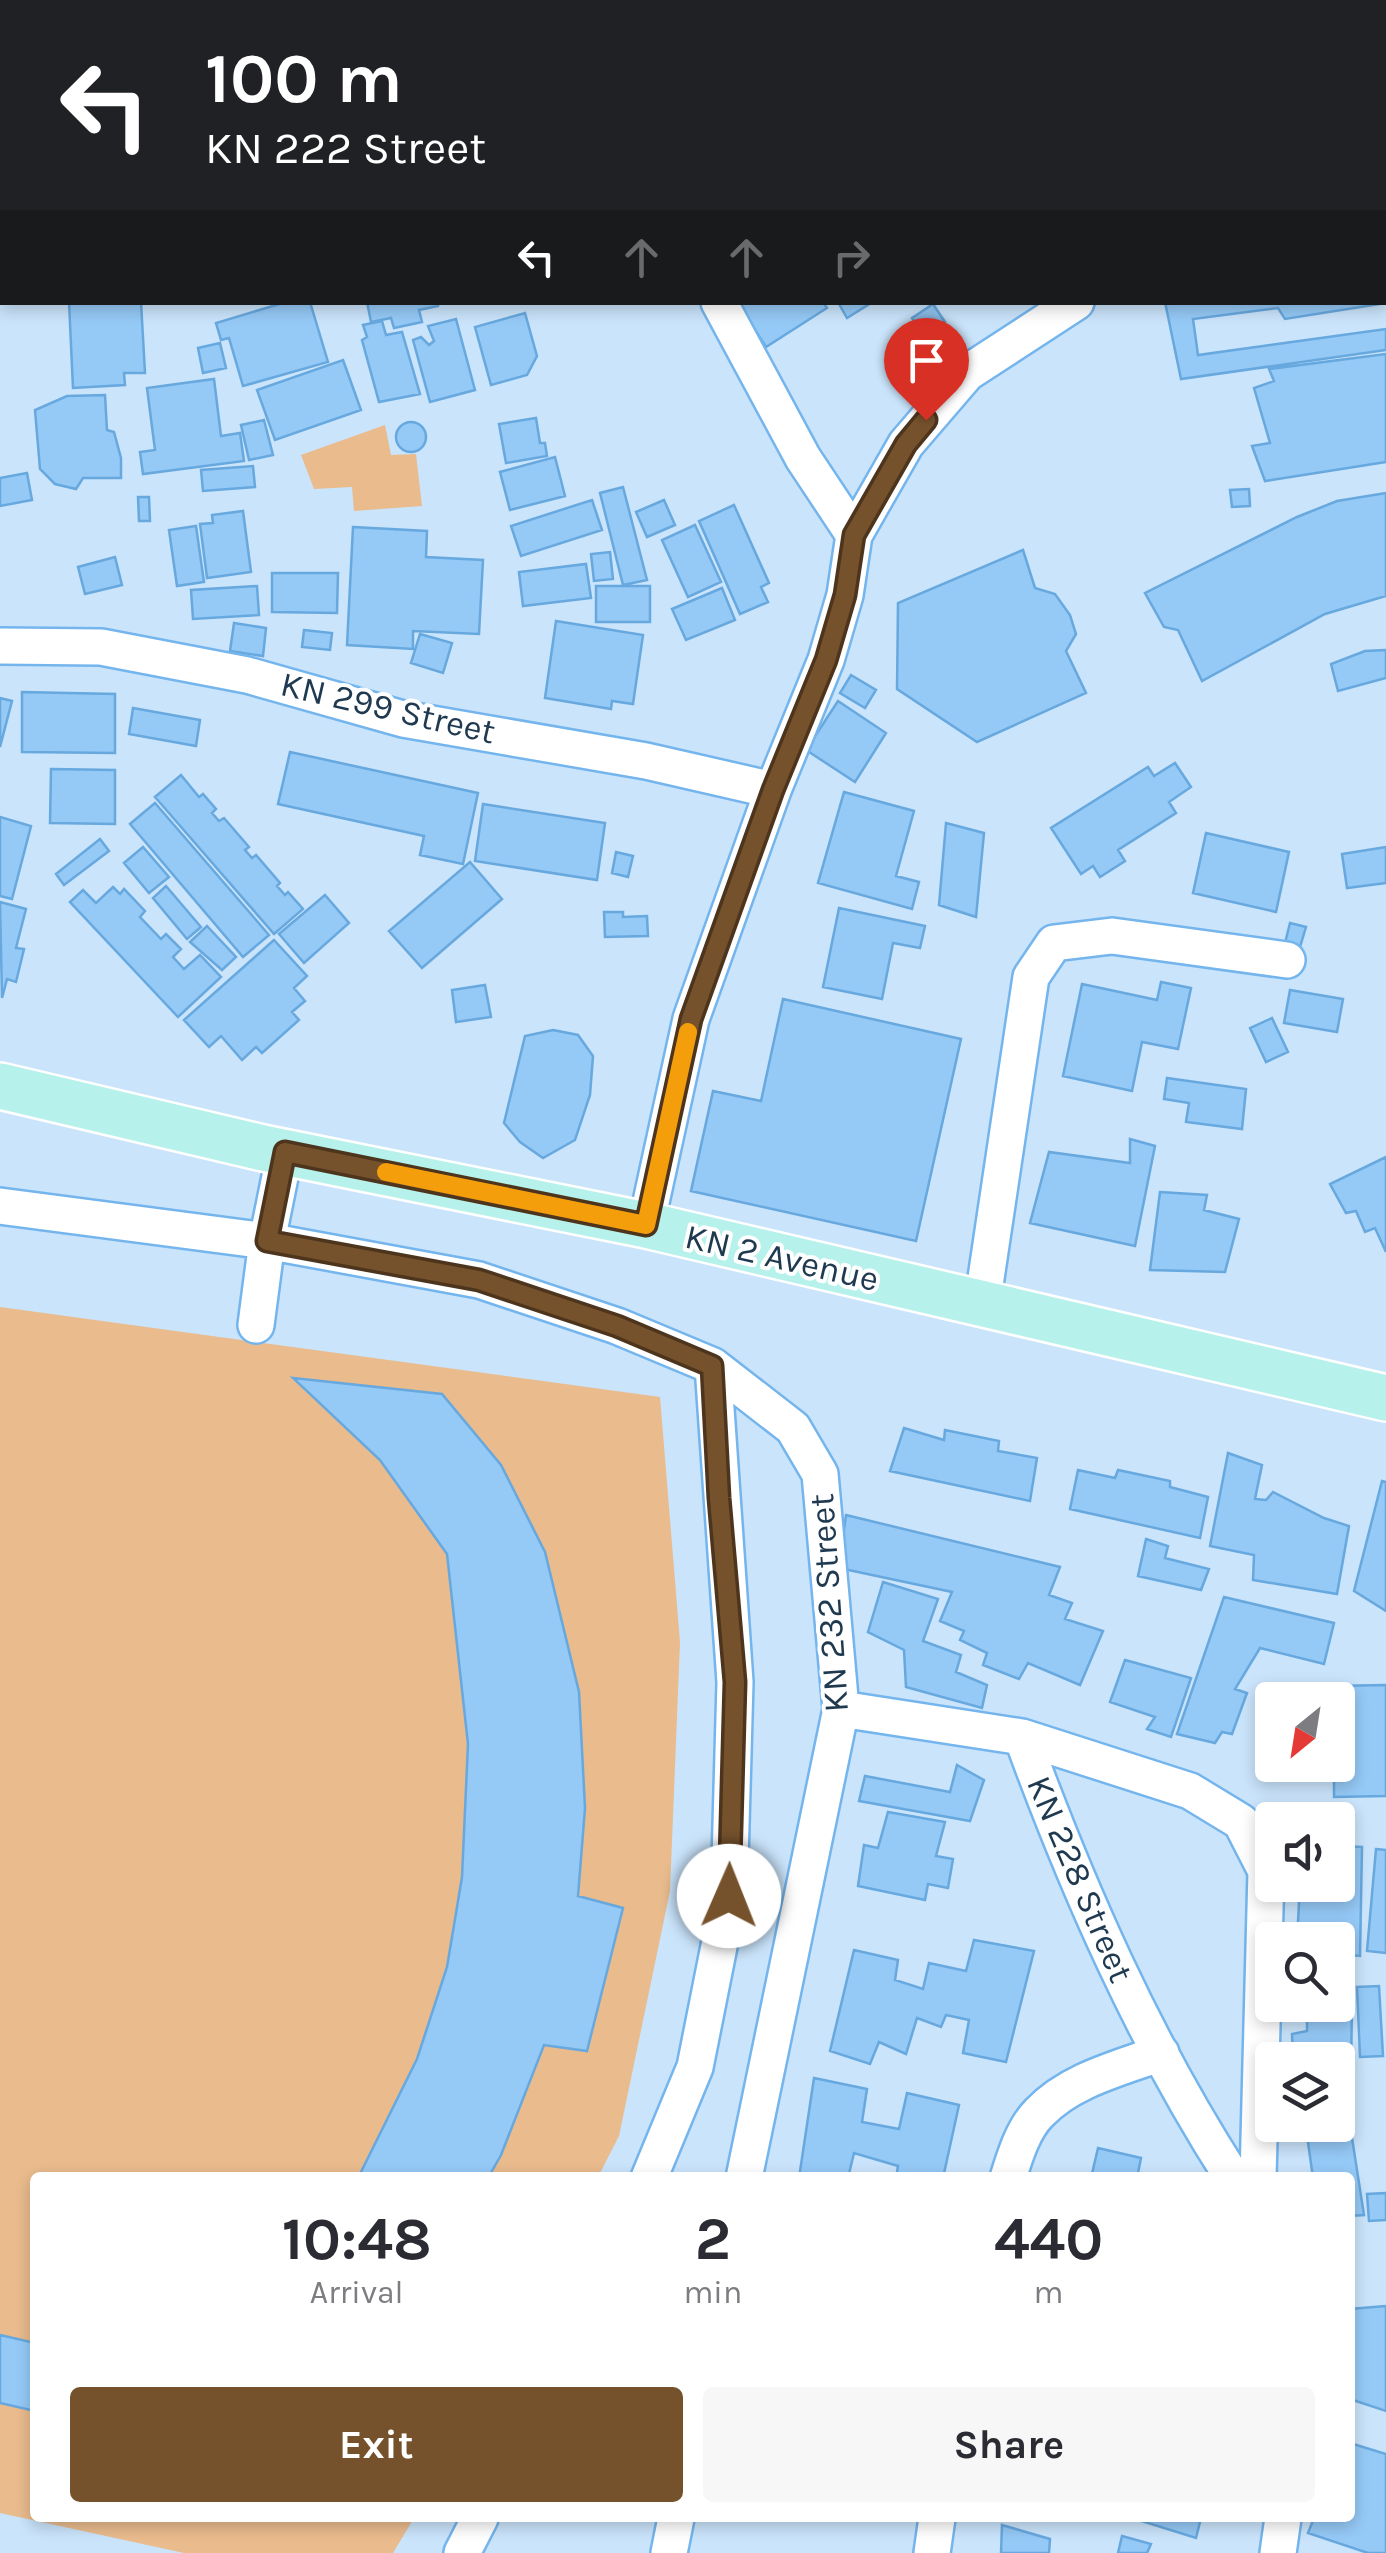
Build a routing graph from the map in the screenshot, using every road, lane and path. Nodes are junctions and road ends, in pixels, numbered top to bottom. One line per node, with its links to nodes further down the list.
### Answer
1 (721, 305): 3 (street)
2 (1059, 307): 3 (street)
3 (854, 535): 5 (street)
4 (0, 646): 5 (street, KN 299 Street)
5 (773, 790): 10 (street)
6 (1287, 960): 12 (street)
7 (0, 1086): 8 (main road, KN 2 Avenue)
8 (285, 1152): 10 (main road, KN 2 Avenue); 11 (street)
9 (0, 1206): 11 (street, KN 232 Street)
10 (646, 1225): 12 (main road, KN 2 Avenue)
11 (267, 1241): 13 (street); 14 (street, KN 232 Street)
12 (982, 1305): 15 (main road, KN 2 Avenue)
13 (256, 1325)
14 (712, 1366): 16 (street, KN 232 Street); 19 (street)
15 (1386, 1398)
16 (842, 1709): 17 (street, KN 228 Street); 20 (street, KN 232 Street)
17 (1022, 1736): 18 (street, KN 228 Street); 23 (street)
18 (1161, 2053): 21 (street); 22 (street, KN 228 Street)
19 (651, 2172)
20 (745, 2172)
21 (1010, 2172)
22 (1230, 2172)
23 (1258, 2172)
24 (478, 2522): 28 (street)
25 (675, 2522): 29 (street)
26 (936, 2522): 30 (street)
27 (1282, 2522): 31 (street)
28 (462, 2553)
29 (668, 2553)
30 (932, 2553)
31 (1278, 2553)

